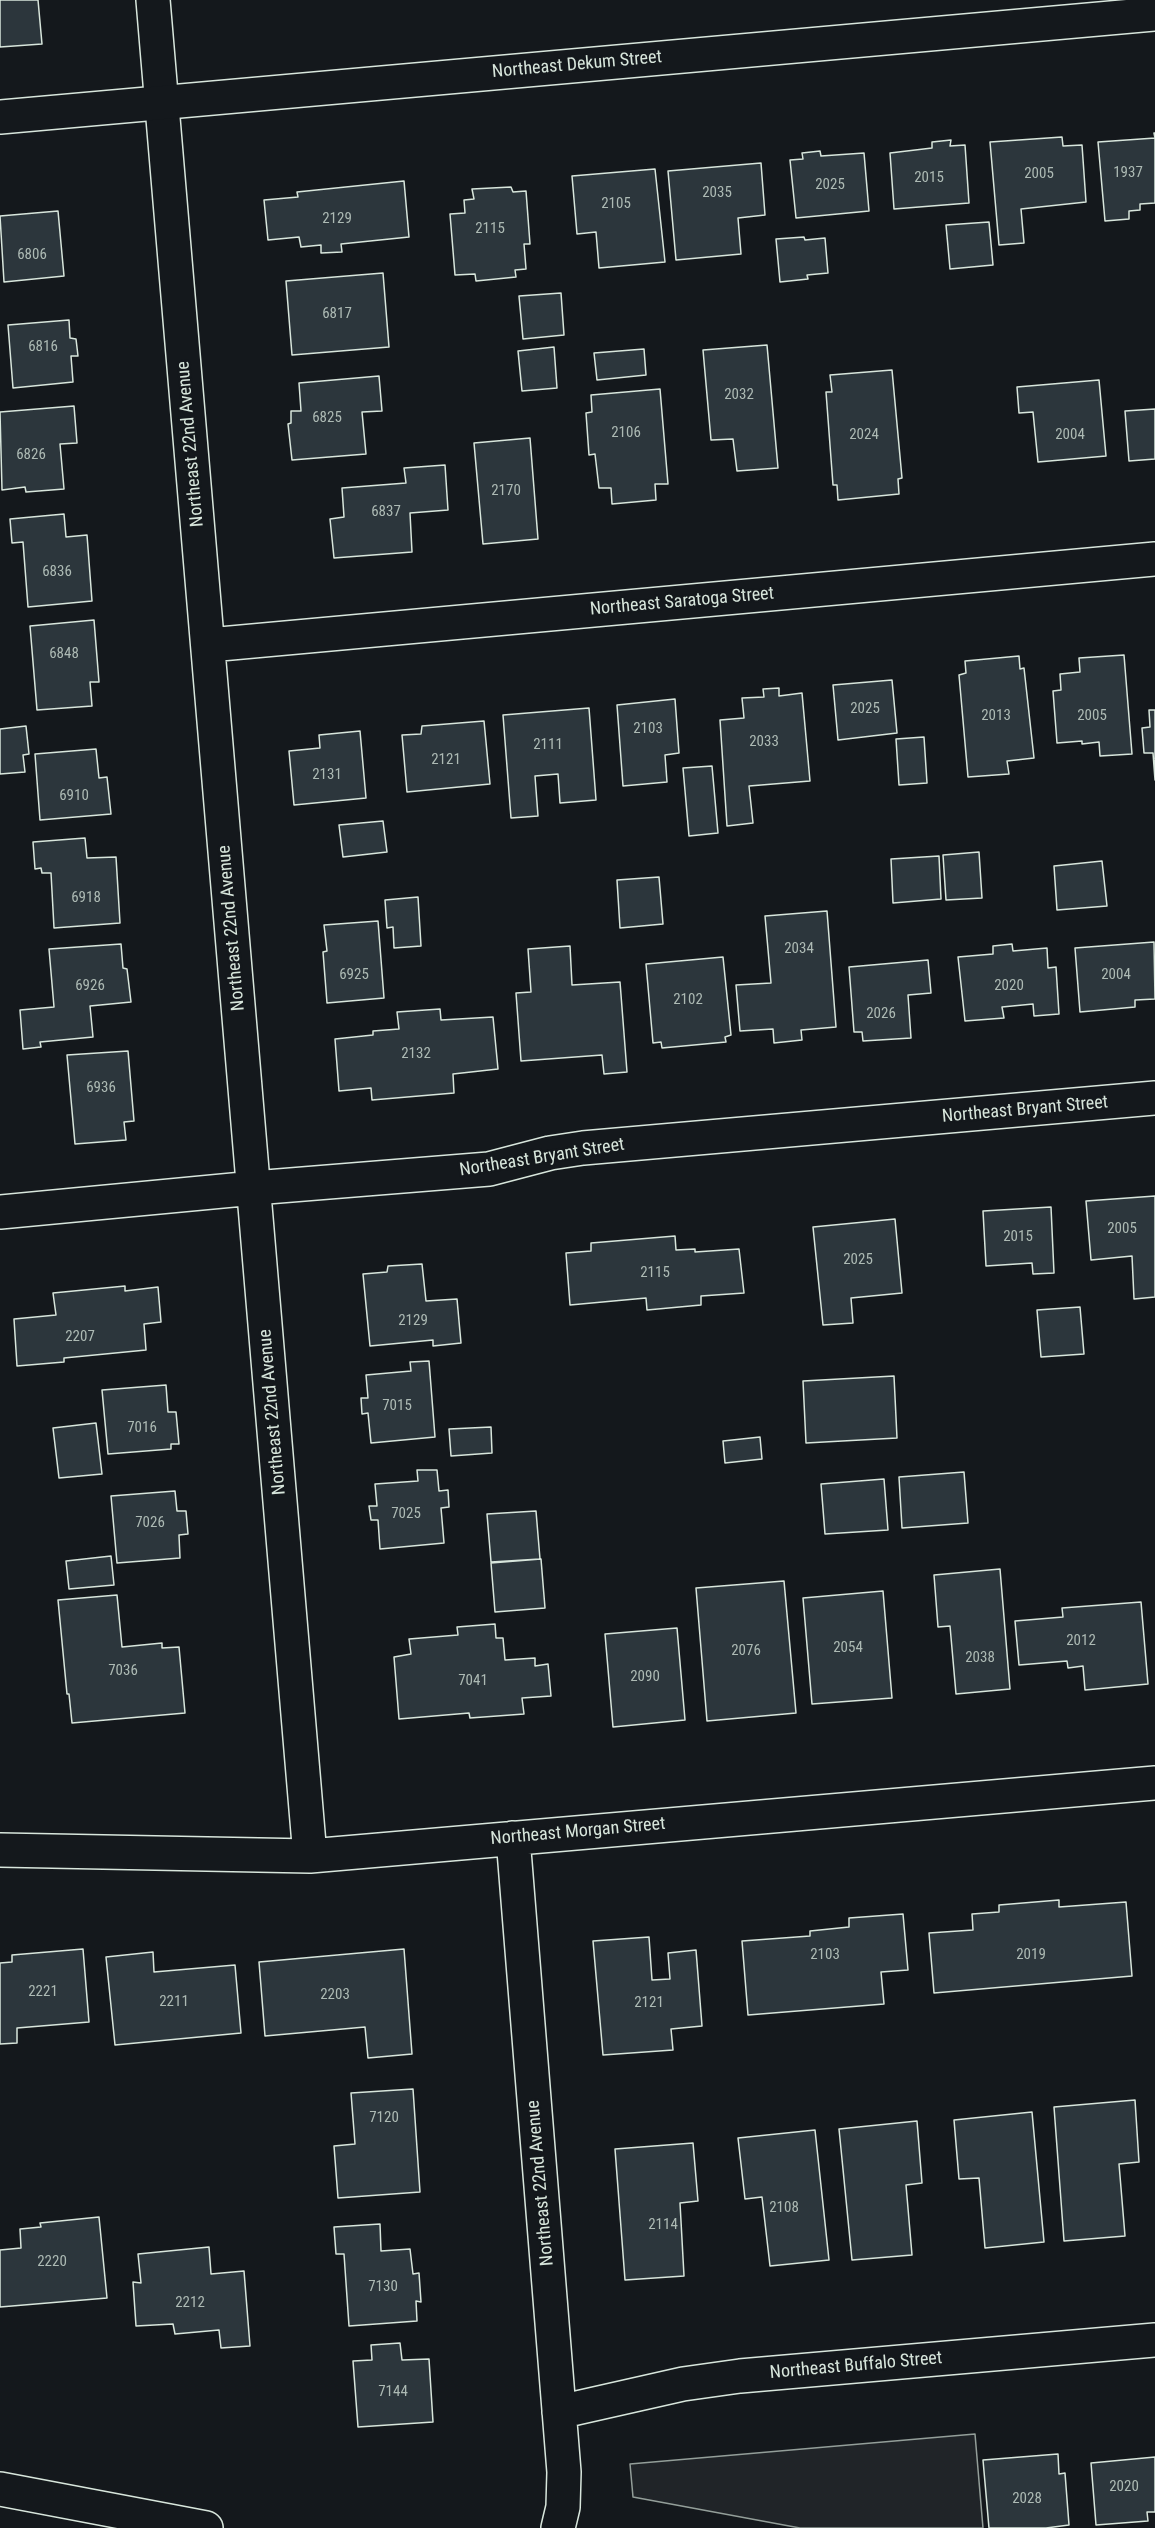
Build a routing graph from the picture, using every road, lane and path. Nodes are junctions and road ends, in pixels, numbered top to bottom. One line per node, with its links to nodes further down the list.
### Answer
1 (153, 0): 3 (street, Northeast 22nd Avenue)
2 (1155, 14): 3 (street, Northeast Dekum Street)
3 (163, 102): 4 (street, Northeast Dekum Street); 6 (street, Northeast 22nd Avenue)
4 (0, 117)
5 (1155, 559): 6 (street, Northeast Saratoga Street)
6 (209, 645): 8 (street, Northeast 22nd Avenue)
7 (1155, 1098): 8 (street, Northeast Bryant Street)
8 (254, 1188): 9 (street, Northeast Bryant Street); 13 (street, Northeast 22nd Avenue)
9 (0, 1212)
10 (1155, 1783): 11 (street, Northeast Morgan Street)
11 (513, 1838): 13 (street, Northeast Morgan Street); 15 (street, Northeast 22nd Avenue)
12 (0, 1850): 13 (street, Northeast Morgan Street)
13 (310, 1856)
14 (1155, 2340): 15 (street, Northeast Buffalo Street)
15 (559, 2412): 18 (street, Northeast 22nd Avenue)
16 (0, 2489): 17 (street)
17 (206, 2528)
18 (558, 2528)

